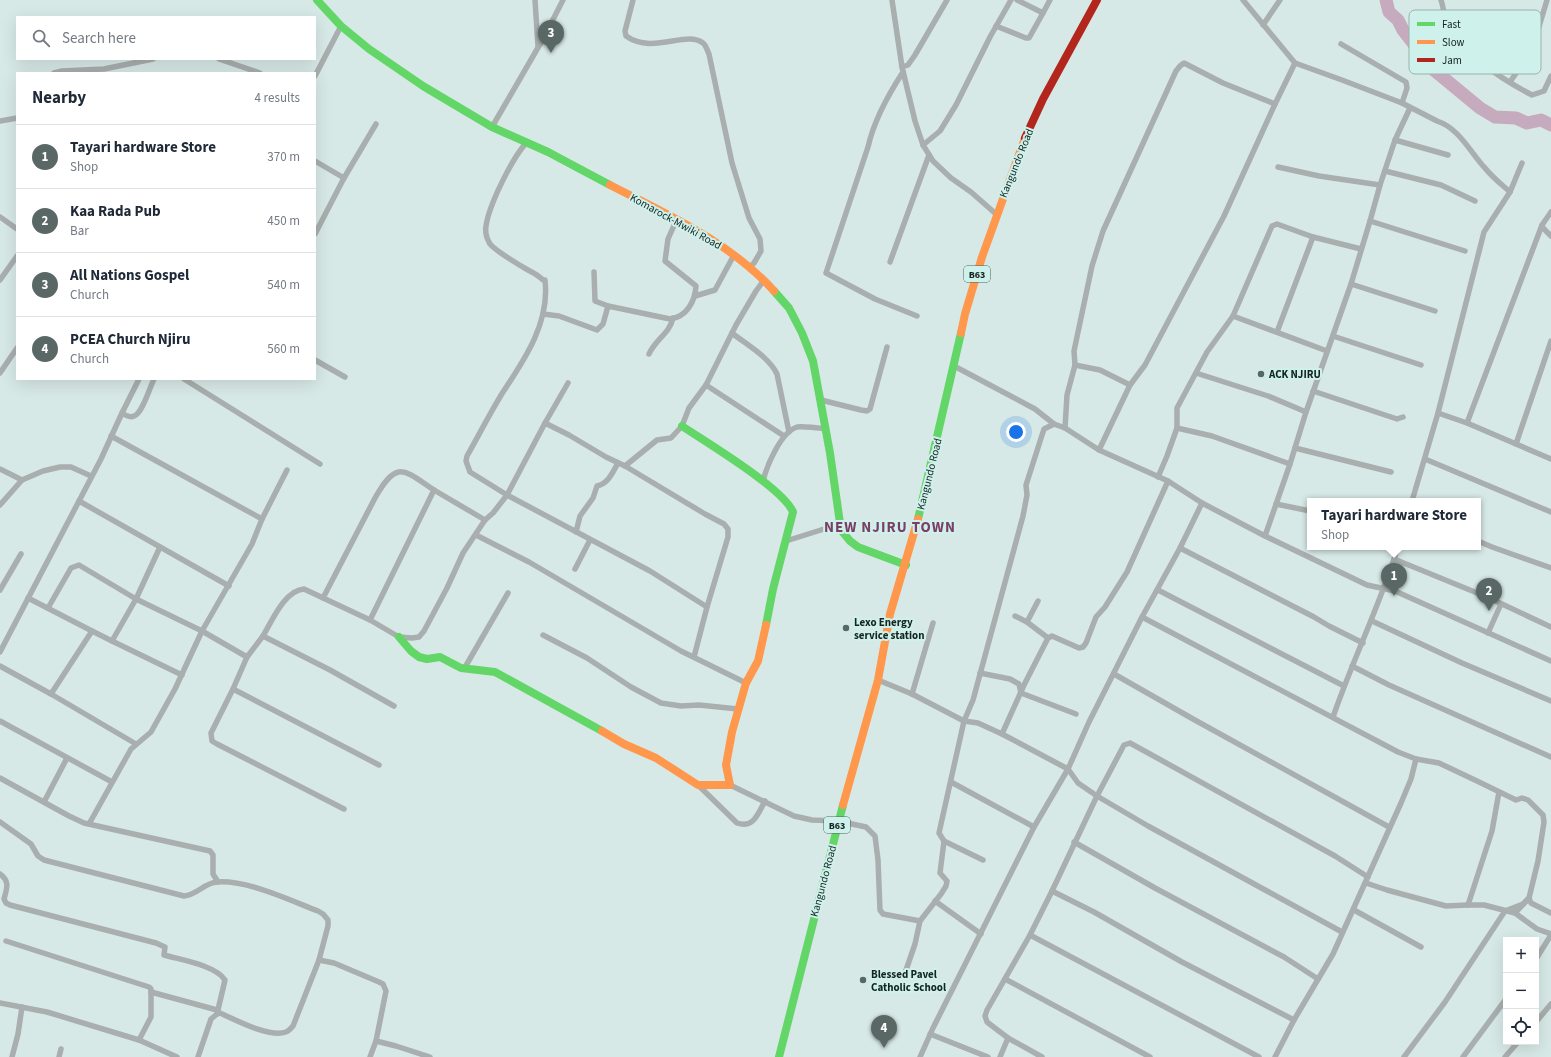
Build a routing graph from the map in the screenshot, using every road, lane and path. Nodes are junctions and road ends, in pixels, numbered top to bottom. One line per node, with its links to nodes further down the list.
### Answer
1 (317, 0): 19 (main road, Komarock-Mwiki Road)
2 (535, 0): 22 (street)
3 (563, 0): 22 (street)
4 (633, 0): 72 (street)
5 (892, 0): 26 (street)
6 (947, 0): 26 (street)
7 (1010, 0): 20 (street)
8 (1017, 0): 16 (street)
9 (1050, 0): 16 (street)
10 (1097, 0): 58 (main road, Kangundo Road / B63)
11 (1243, 0): 18 (street)
12 (1280, 0): 18 (street)
13 (1441, 0): 15 (street)
14 (1547, 0): 17 (street)
15 (1444, 10)
16 (1043, 13): 20 (street)
17 (1541, 20)
18 (1263, 25): 25 (street)
19 (341, 26): 30 (street); 43 (main road, Komarock-Mwiki Road)
20 (996, 26): 46 (street)
21 (1341, 44): 38 (street)
22 (538, 47): 43 (street)
23 (150, 60): 27 (street)
24 (222, 60): 29 (street)
25 (1295, 63): 37 (street); 38 (street)
26 (903, 70): 46 (street); 81 (street)
27 (104, 71): 28 (street)
28 (58, 72)
29 (257, 72)
30 (316, 74)
31 (1497, 74): 34 (street)
32 (1516, 74): 34 (street)
33 (1551, 76): 35 (street)
34 (1510, 82): 35 (street)
35 (1544, 91): 36 (street)
36 (1551, 94)
37 (1275, 104): 93 (street); 104 (street)
38 (1402, 104): 39 (street)
39 (1410, 108): 44 (street); 55 (street)
40 (16, 118): 41 (street)
41 (0, 121)
42 (376, 124): 53 (street)
43 (492, 127): 45 (main road, Komarock-Mwiki Road)
44 (1395, 140): 48 (street); 52 (street)
45 (527, 142): 60 (main road, Komarock-Mwiki Road); 80 (street)
46 (923, 145): 47 (street)
47 (929, 155): 58 (street); 71 (street)
48 (1448, 155)
49 (316, 163): 53 (street)
50 (1522, 163): 55 (street)
51 (1278, 167): 54 (street)
52 (1385, 171): 54 (street); 56 (street)
53 (344, 178): 64 (street)
54 (1380, 185): 61 (street)
55 (1510, 192): 109 (street)
56 (1475, 201)
57 (1551, 212): 62 (street)
58 (996, 214): 95 (main road, Kangundo Road / B63)
59 (0, 217): 63 (street)
60 (676, 221): 69 (main road, Komarock-Mwiki Road); 77 (street)
61 (1370, 221): 67 (street); 68 (street)
62 (1542, 225): 65 (street); 112 (street)
63 (16, 228)
64 (316, 232)
65 (1551, 236)
66 (1313, 237): 67 (street); 82 (street); 84 (street)
67 (1361, 249): 76 (street)
68 (1465, 250)
69 (734, 255): 72 (main road, Komarock-Mwiki Road); 77 (street)
70 (16, 257): 74 (street)
71 (890, 262)
72 (750, 267): 75 (main road, Komarock-Mwiki Road)
73 (594, 272): 78 (street)
74 (0, 280)
75 (764, 280): 85 (street); 106 (main road, Komarock-Mwiki Road)
76 (1351, 284): 79 (street); 86 (street)
77 (695, 296): 83 (street)
78 (608, 306): 80 (street); 83 (street)
79 (1435, 311)
80 (543, 314): 138 (street)
81 (917, 316)
82 (1233, 316): 84 (street); 97 (street)
83 (673, 318): 91 (street)
84 (1277, 332): 90 (street)
85 (732, 334): 103 (street); 118 (street)
86 (1333, 336): 90 (street); 94 (street)
87 (1551, 341): 120 (street)
88 (887, 347): 106 (street)
89 (16, 349): 96 (street)
90 (1327, 351): 105 (street)
91 (650, 354)
92 (316, 361): 98 (street)
93 (1075, 365): 104 (street); 115 (street)
94 (1421, 365)
95 (954, 366): 113 (street); 160 (main road, Kangundo Road / B63)
96 (0, 373)
97 (1196, 373): 107 (street); 116 (street)
98 (345, 377)
99 (138, 380): 108 (street)
100 (154, 380): 108 (street)
101 (186, 380): 126 (street)
102 (568, 383): 111 (street)
103 (706, 385): 114 (street); 118 (street)
104 (1130, 385): 122 (street)
105 (1313, 391): 107 (street); 110 (street)
106 (821, 400): 117 (main road, Komarock-Mwiki Road)
107 (1306, 412): 121 (street)
108 (122, 413): 119 (street)
109 (1438, 413): 112 (street); 123 (street)
110 (1403, 417)
111 (545, 423): 125 (street); 138 (street)
112 (1467, 423): 120 (street)
113 (1054, 424): 115 (street); 198 (street)
114 (682, 426): 128 (street); 135 (main road)
115 (1065, 428): 122 (street)
116 (1177, 428): 127 (street); 133 (street)
117 (826, 429): 118 (street); 148 (main road, Komarock-Mwiki Road)
118 (787, 434): 135 (street)
119 (112, 436): 132 (street); 146 (street)
120 (1516, 444): 124 (street)
121 (1295, 448): 127 (street); 131 (street)
122 (1099, 450): 133 (street)
123 (1425, 459): 139 (street); 145 (street)
124 (1551, 459)
125 (618, 463): 128 (street); 149 (street)
126 (320, 464)
127 (1290, 464): 142 (street)
128 (625, 466): 173 (street)
129 (0, 469): 134 (street)
130 (288, 470): 146 (street)
131 (1391, 472)
132 (92, 476): 134 (street); 140 (street)
133 (1158, 477): 136 (street)
134 (22, 480): 143 (street)
135 (763, 481): 153 (main road)
136 (1168, 481): 141 (street); 188 (street)
137 (434, 490): 147 (street); 169 (street); 177 (street)
138 (507, 495): 147 (street); 149 (street)
139 (1413, 498)
140 (79, 501): 155 (street); 168 (street)
141 (1202, 503): 151 (street); 156 (street)
142 (1276, 504): 144 (street); 151 (street)
143 (0, 505)
144 (1307, 510)
145 (1551, 512)
146 (262, 519): 163 (street)
147 (485, 520): 150 (street)
148 (840, 524): 153 (street); 160 (main road, Komarock-Mwiki Road)
149 (576, 532): 152 (street)
150 (476, 535): 187 (street); 193 (street)
151 (1265, 536): 164 (street)
152 (590, 540): 161 (street); 173 (street)
153 (786, 542): 202 (main road)
154 (1481, 542): 162 (street)
155 (160, 547): 163 (street); 170 (street)
156 (1180, 548): 166 (street); 190 (street)
157 (1397, 550): 159 (street)
158 (21, 554): 165 (street)
159 (1394, 559): 164 (street); 172 (street)
160 (906, 565): 201 (main road, Kangundo Road / B63)
161 (574, 568)
162 (1551, 568)
163 (228, 586): 183 (street)
164 (1383, 588): 178 (street); 184 (street)
165 (0, 590)
166 (1158, 590): 176 (street); 203 (street)
167 (508, 593): 197 (street)
168 (28, 598): 174 (street); 191 (street)
169 (323, 598): 177 (street); 186 (street)
170 (136, 599): 174 (street); 183 (street); 189 (street)
171 (1038, 602): 179 (street)
172 (1501, 604): 181 (street); 184 (street)
173 (707, 607): 193 (street)
174 (48, 608): 182 (street)
175 (1015, 616): 179 (street)
176 (1142, 618): 199 (street); 212 (street)
177 (370, 620): 187 (street)
178 (1372, 621): 190 (street); 208 (street)
179 (1027, 622): 188 (street)
180 (933, 623): 207 (street)
181 (1551, 627)
182 (92, 631): 189 (street); 206 (street)
183 (202, 631): 192 (street); 200 (street)
184 (1488, 632): 194 (street)
185 (543, 634): 210 (street)
186 (263, 636): 192 (street); 209 (street)
187 (399, 637): 197 (main road)
188 (1048, 638): 205 (street)
189 (112, 641): 200 (street)
190 (1363, 643): 196 (street)
191 (0, 652)
192 (247, 657): 204 (street)
193 (694, 657): 202 (street)
194 (1551, 661)
195 (0, 666): 206 (street)
196 (1352, 666): 203 (street); 217 (street)
197 (464, 669): 225 (main road)
198 (980, 673): 205 (street); 214 (street)
199 (1114, 674): 221 (street); 236 (street)
200 (182, 675): 216 (street)
201 (878, 680): 207 (street); 232 (main road, Kangundo Road / B63)
202 (746, 683): 210 (main road)
203 (1344, 686): 212 (street)
204 (233, 690): 220 (street); 231 (street)
205 (1021, 693): 211 (street); 215 (street)
206 (51, 694): 216 (street)
207 (912, 694): 214 (street)
208 (1551, 701)
209 (394, 706)
210 (738, 709): 226 (main road)
211 (1076, 714)
212 (1333, 717): 219 (street)
213 (0, 721): 218 (street)
214 (964, 721): 215 (street); 224 (street)
215 (1002, 734): 221 (street)
216 (136, 744): 223 (street)
217 (1551, 757)
218 (67, 758): 223 (street); 230 (street)
219 (1416, 759): 227 (street); 236 (street)
220 (379, 765)
221 (1068, 769): 228 (street); 235 (street)
222 (0, 778): 230 (street)
223 (112, 782): 234 (street)
224 (951, 782): 235 (street); 237 (street)
225 (698, 785): 226 (main road); 229 (street)
226 (730, 785): 229 (street)
227 (1499, 792): 244 (street); 246 (street)
228 (1096, 796): 238 (street); 241 (street); 252 (street)
229 (765, 801): 232 (street)
230 (44, 802): 234 (street)
231 (344, 809)
232 (838, 821): 251 (street); 284 (main road, Kangundo Road / B63)
233 (0, 822): 242 (street)
234 (89, 824): 242 (street)
235 (1034, 827): 253 (street)
236 (1389, 827): 241 (street)
237 (944, 841): 239 (street); 245 (street)
238 (1074, 842): 243 (street); 262 (street)
239 (983, 860)
240 (0, 874): 268 (street)
241 (1367, 880): 246 (street); 247 (street)
242 (218, 882): 259 (street)
243 (1052, 891): 255 (street); 270 (street)
244 (1529, 898): 248 (street); 249 (street); 250 (street)
245 (935, 901): 251 (street); 253 (street)
246 (1468, 905): 248 (street)
247 (1354, 910): 252 (street); 257 (street)
248 (1505, 911): 249 (street); 292 (street)
249 (1515, 913): 254 (street)
250 (1551, 913)
251 (920, 921): 260 (street)
252 (1342, 932): 262 (street)
253 (981, 934): 271 (street)
254 (1551, 934): 258 (street)
255 (1030, 935): 261 (street); 290 (street)
256 (6, 941): 263 (street)
257 (1421, 947)
258 (1539, 954)
259 (320, 960): 268 (street); 274 (street)
260 (905, 972)
261 (1005, 979): 272 (street); 289 (street)
262 (1318, 979): 270 (street)
263 (151, 992): 268 (street); 273 (street)
264 (0, 1003): 267 (street)
265 (1503, 1003): 293 (street)
266 (1551, 1004): 269 (street)
267 (22, 1007): 273 (street); 278 (street)
268 (217, 1012): 281 (street)
269 (1539, 1018)
270 (1294, 1020): 277 (street)
271 (930, 1034): 285 (street); 286 (street)
272 (1008, 1038): 287 (street); 288 (street)
273 (139, 1040): 280 (street)
274 (376, 1041): 282 (street); 283 (street)
275 (1515, 1045): 294 (street)
276 (61, 1049): 279 (street)
277 (1276, 1055): 291 (street)
278 (12, 1057)
279 (59, 1057)
280 (177, 1057)
281 (198, 1057)
282 (370, 1057)
283 (430, 1057)
284 (779, 1057)
285 (920, 1057)
286 (988, 1057)
287 (1000, 1057)
288 (1042, 1057)
289 (1150, 1057)
290 (1259, 1057)
291 (1283, 1057)
292 (1404, 1057)
293 (1463, 1057)
294 (1505, 1057)

